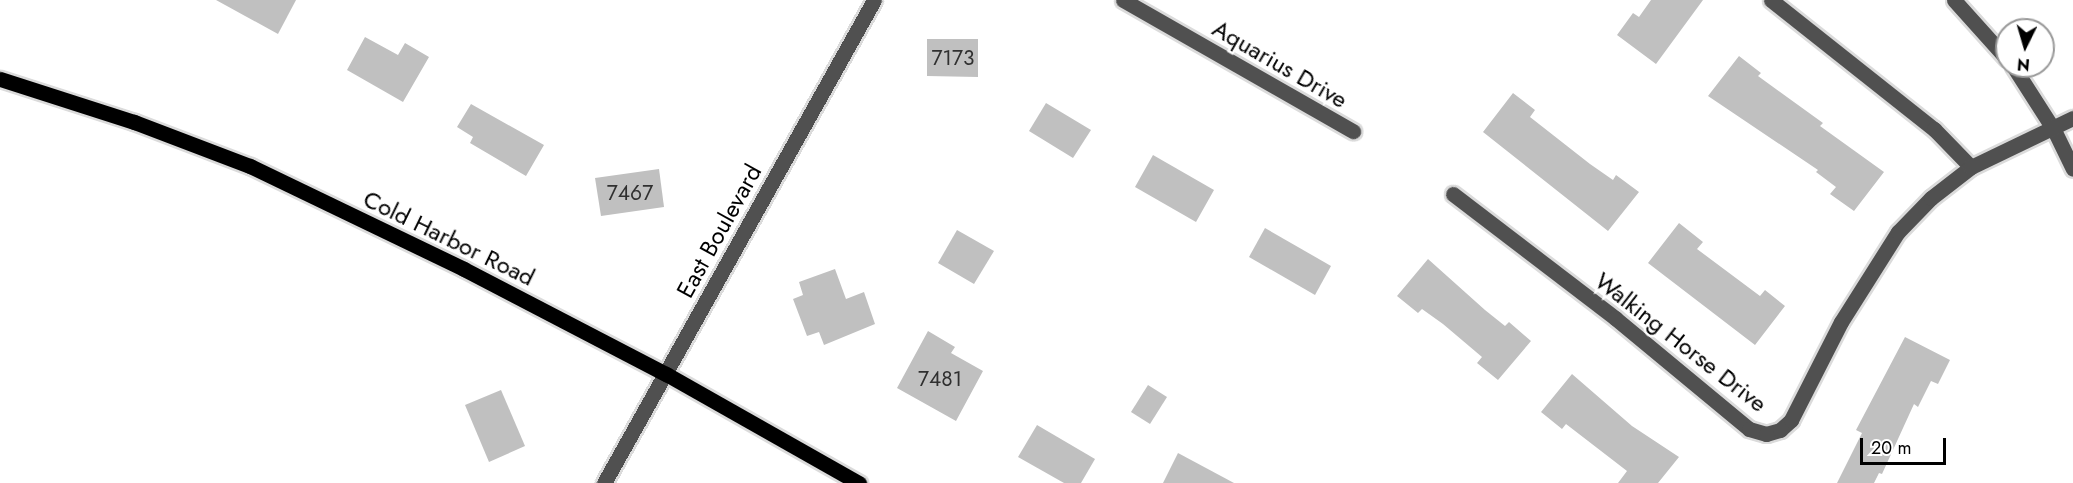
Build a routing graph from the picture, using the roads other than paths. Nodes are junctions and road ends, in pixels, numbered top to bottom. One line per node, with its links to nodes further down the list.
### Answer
1 (874, 0): 14 (street, East Boulevard)
2 (1123, 0): 10 (street, Aquarius Drive)
3 (1771, 0): 11 (street)
4 (1954, 0): 5 (street)
5 (1995, 45)
6 (2021, 78): 9 (street)
7 (0, 79): 14 (main road, Cold Harbor Road)
8 (2073, 118): 9 (street, Walking Horse Drive)
9 (2054, 130): 11 (street, Walking Horse Drive); 12 (street)
10 (1353, 131)
11 (1971, 167): 13 (street, Walking Horse Drive)
12 (2073, 169)
13 (1453, 194)
14 (666, 374): 15 (street, East Boulevard); 16 (main road, Cold Harbor Road)
15 (604, 483)
16 (859, 483)

